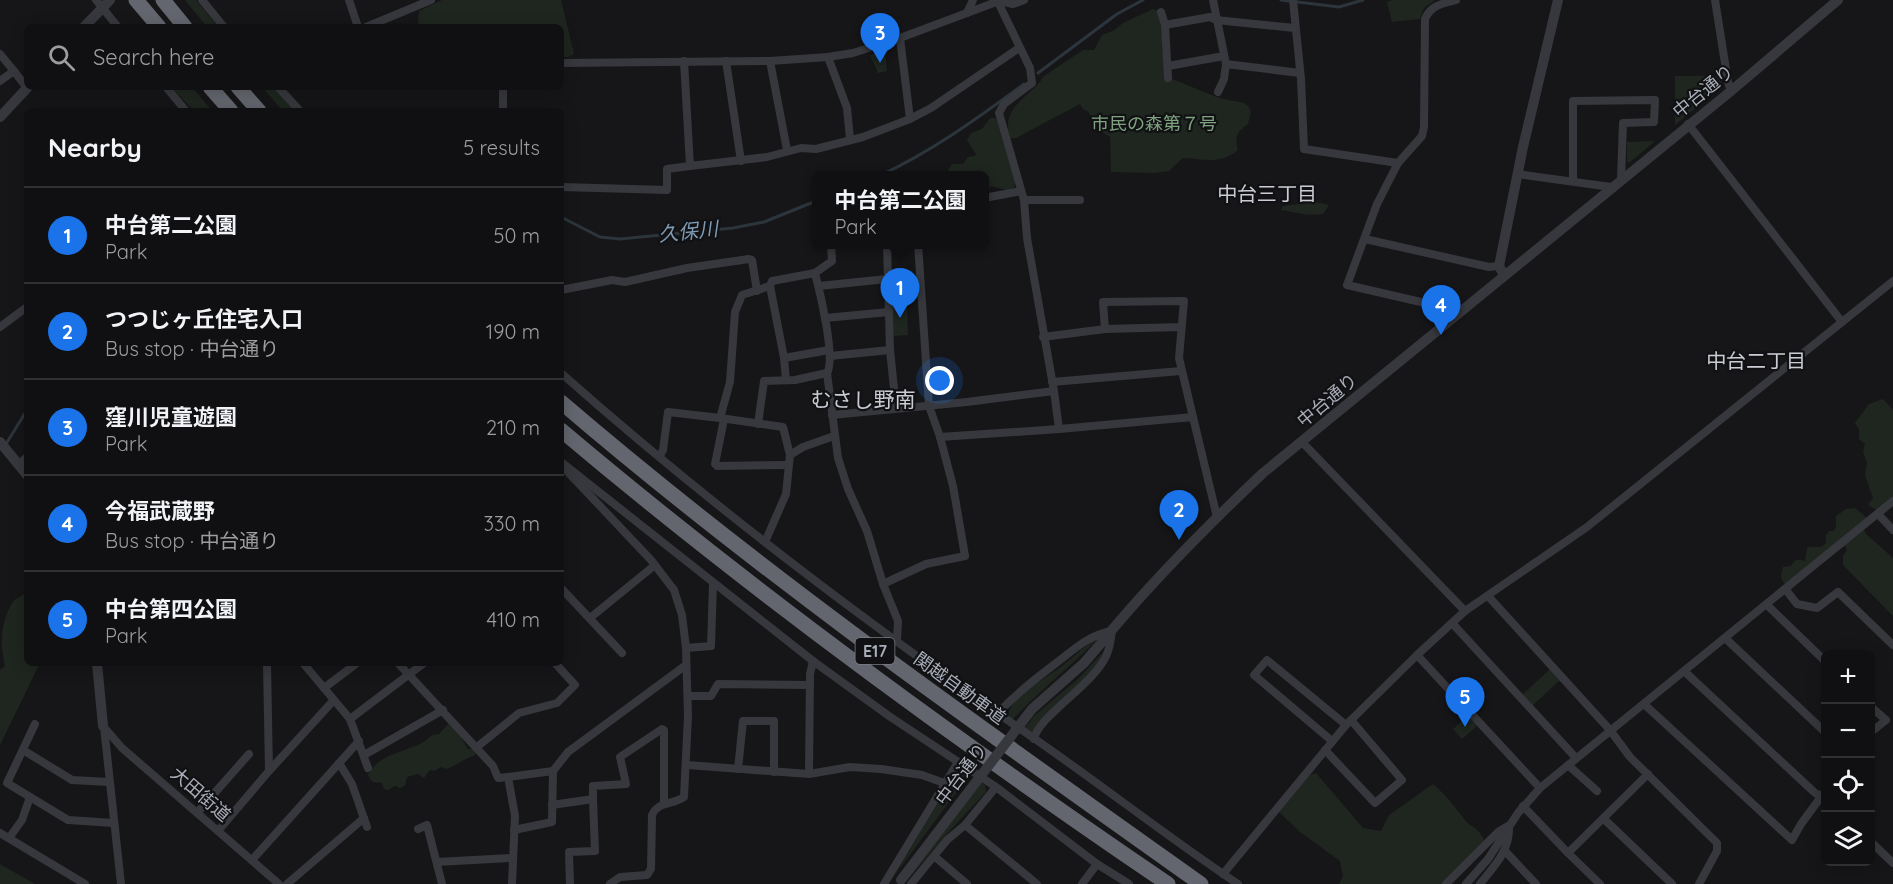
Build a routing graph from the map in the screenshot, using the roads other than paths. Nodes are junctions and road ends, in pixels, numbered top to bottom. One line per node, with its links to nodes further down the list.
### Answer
1 (136, 0): 21 (highway)
2 (163, 0): 22 (highway)
3 (202, 0): 23 (street)
4 (349, 0): 24 (street)
5 (431, 0): 25 (street)
6 (974, 0): 17 (street)
7 (1024, 0): 13 (street)
8 (1213, 0): 18 (street)
9 (1456, 0): 62 (street)
10 (1558, 0): 64 (street)
11 (1715, 0): 49 (street)
12 (1838, 0): 49 (street, 中台通り)
13 (998, 1): 17 (street); 29 (street)
14 (103, 2): 19 (street); 20 (street)
15 (1293, 4): 27 (street)
16 (1161, 12): 26 (street)
17 (967, 13): 28 (street)
18 (1216, 20): 26 (street); 27 (street); 32 (street)
19 (86, 24)
20 (116, 24)
21 (156, 24)
22 (183, 24)
23 (222, 24)
24 (357, 24)
25 (373, 24)
26 (1165, 25): 37 (street)
27 (1295, 28): 39 (street)
28 (900, 38): 31 (street); 57 (street)
29 (1019, 48): 57 (street); 69 (street)
30 (0, 54): 38 (street)
31 (828, 57): 35 (street); 59 (street)
32 (1225, 60): 37 (street); 39 (street); 50 (street)
33 (684, 61): 34 (street); 36 (street); 63 (street)
34 (726, 61): 35 (street); 61 (street)
35 (770, 61): 60 (street)
36 (564, 63)
37 (1168, 66): 40 (street)
38 (14, 71): 41 (street); 42 (street)
39 (1300, 73): 62 (street)
40 (1168, 78)
41 (0, 81)
42 (24, 83)
43 (26, 90): 56 (street)
44 (168, 90): 51 (street)
45 (213, 90): 52 (highway)
46 (241, 90): 53 (highway)
47 (281, 90): 54 (street)
48 (503, 90): 55 (street)
49 (1731, 91): 58 (street, 中台通り)
50 (1218, 93)
51 (184, 108)
52 (228, 108)
53 (257, 108)
54 (297, 108)
55 (503, 108)
56 (0, 117)
57 (910, 119): 59 (street)
58 (1688, 124): 65 (street, 中台通り); 88 (street)
59 (850, 139): 60 (street)
60 (787, 150): 61 (street)
61 (741, 161): 63 (street)
62 (1398, 163): 72 (street)
63 (690, 166): 67 (street)
64 (1517, 174): 66 (street); 76 (street)
65 (1622, 179): 66 (street); 68 (street, 中台通り)
66 (1573, 181): 68 (street)
67 (564, 187)
68 (1611, 187): 76 (street, 中台通り)
69 (1022, 195): 70 (street); 71 (street); 92 (street)
70 (989, 198)
71 (1080, 200)
72 (1365, 239): 76 (street); 85 (street)
73 (831, 249): 77 (street)
74 (888, 249): 78 (street)
75 (918, 249): 102 (street)
76 (1502, 270): 85 (street, 中台通り)
77 (815, 273): 80 (street); 81 (street)
78 (887, 279): 81 (street); 86 (street)
79 (1893, 281): 88 (street)
80 (770, 286): 83 (street); 95 (street)
81 (819, 286): 87 (street)
82 (564, 289): 83 (street)
83 (757, 291): 106 (street)
84 (24, 309): 89 (street)
85 (1460, 311): 113 (street, 中台通り)
86 (889, 312): 87 (street); 93 (street)
87 (825, 318): 94 (street)
88 (1842, 322): 130 (street)
89 (0, 327)
90 (1181, 327): 91 (street); 91 (street); 96 (street)
91 (1105, 329): 92 (street)
92 (1043, 337): 100 (street)
93 (890, 350): 94 (street); 103 (street)
94 (830, 353): 95 (street); 97 (street)
95 (784, 358): 99 (street)
96 (1181, 371): 100 (street); 105 (street)
97 (827, 373): 99 (street); 104 (street)
98 (564, 376): 115 (street)
99 (786, 380): 107 (street)
100 (1053, 387): 102 (street); 108 (street)
101 (564, 405): 237 (highway, 関越自動車道 / E17)
102 (929, 406): 103 (street); 111 (street)
103 (896, 408): 104 (street)
104 (832, 416): 110 (street)
105 (1193, 417): 108 (street); 122 (street)
106 (722, 419): 107 (street); 115 (street); 118 (street)
107 (758, 424): 114 (street)
108 (1059, 429): 111 (street)
109 (564, 433): 236 (highway, E17)
110 (834, 436): 114 (street); 127 (street)
111 (940, 437): 127 (street)
112 (0, 442): 116 (street)
113 (1302, 442): 122 (street, 中台通り); 132 (street)
114 (790, 455): 118 (street)
115 (660, 456): 124 (street)
116 (19, 458)
117 (564, 465): 126 (street)
118 (787, 465): 124 (street)
119 (564, 468): 125 (street)
120 (1893, 501): 121 (street)
121 (1878, 514): 123 (street); 128 (street)
122 (1217, 517): 135 (street, 中台通り)
123 (1893, 530)
124 (765, 542): 137 (street)
125 (655, 566): 133 (street); 139 (street)
126 (713, 584): 139 (street); 143 (street)
127 (883, 584): 137 (street)
128 (1786, 590): 131 (street); 138 (street)
129 (564, 591): 133 (street)
130 (1488, 596): 132 (street); 168 (street)
131 (1767, 605): 136 (street); 142 (street)
132 (1465, 611): 134 (street)
133 (590, 618): 140 (street)
134 (1452, 623): 141 (street); 177 (street)
135 (1112, 631): 161 (street); 169 (street); 222 (street, 中台通り, bridge)
136 (1725, 638): 152 (street); 166 (street)
137 (897, 641): 161 (street)
138 (1893, 645)
139 (686, 648): 144 (street)
140 (622, 653)
141 (1417, 655): 163 (street); 193 (street)
142 (1821, 657)
143 (813, 661): 154 (street); 178 (street)
144 (686, 665): 156 (street); 185 (street)
145 (97, 666): 165 (street)
146 (267, 666): 184 (street)
147 (306, 666): 155 (street)
148 (353, 666): 155 (street)
149 (401, 666): 153 (street)
150 (420, 666): 153 (street)
151 (558, 666): 172 (street)
152 (1684, 671): 158 (street); 195 (street)
153 (409, 674): 159 (street); 162 (street)
154 (810, 685): 156 (street); 187 (street)
155 (324, 688): 157 (street)
156 (688, 696): 180 (street)
157 (333, 700): 162 (street); 184 (street)
158 (1644, 704): 168 (street); 198 (street)
159 (443, 710): 172 (street); 176 (street)
160 (1875, 710): 167 (street)
161 (997, 714): 169 (street)
162 (350, 719): 170 (street)
163 (1348, 723): 171 (street); 171 (street); 174 (street)
164 (35, 724): 173 (street)
165 (104, 726): 190 (street); 202 (street, 大田街道)
166 (1821, 728)
167 (1875, 729)
168 (1610, 730): 177 (street); 188 (street)
169 (1034, 739): 221 (street)
170 (359, 741): 176 (street); 179 (street)
171 (1332, 741): 174 (street)
172 (477, 747): 189 (street)
173 (23, 750): 190 (street); 196 (street)
174 (1325, 750): 221 (street)
175 (249, 754): 202 (street)
176 (364, 755): 182 (street)
177 (1576, 758): 181 (street)
178 (958, 762): 191 (street); 192 (street)
179 (339, 763): 217 (street); 226 (street)
180 (687, 765): 183 (street); 199 (street)
181 (1568, 765): 193 (street); 194 (street)
182 (368, 768)
183 (738, 769): 186 (street); 186 (street)
184 (269, 771): 209 (street)
185 (553, 771): 189 (street); 200 (street)
186 (774, 772): 187 (street)
187 (809, 774): 191 (street)
188 (1648, 774): 203 (street); 245 (street)
189 (508, 777): 208 (street)
190 (108, 782): 204 (street)
191 (944, 783): 231 (street)
192 (996, 787): 205 (street); 220 (street)
193 (1540, 788): 201 (street)
194 (1597, 792)
195 (1821, 792)
196 (30, 797): 204 (street); 211 (street)
197 (594, 799): 199 (street); 200 (street); 229 (street)
198 (1821, 799)
199 (664, 804): 230 (street)
200 (552, 805): 208 (street)
201 (1524, 806): 206 (street); 214 (street)
202 (196, 813): 209 (street, 大田街道)
203 (1604, 819): 214 (street); 244 (street)
204 (112, 823): 224 (street)
205 (965, 825): 215 (street); 233 (street)
206 (1509, 825): 213 (street); 239 (street); 240 (street)
207 (418, 828): 218 (street)
208 (514, 830): 216 (street)
209 (218, 831): 217 (street, 大田街道)
210 (0, 833): 211 (street)
211 (9, 838): 223 (street)
212 (1875, 846): 219 (street)
213 (1505, 851): 241 (street); 242 (street)
214 (1568, 854): 243 (street)
215 (934, 856): 222 (street); 232 (street)
216 (512, 858): 218 (street); 228 (street)
217 (252, 860): 225 (street, 大田街道)
218 (437, 862): 227 (street)
219 (1893, 862)
220 (1097, 864): 234 (street); 235 (street)
221 (1222, 874): 238 (street)
222 (903, 883)
223 (86, 884)
224 (121, 884)
225 (279, 884)
226 (287, 884)
227 (442, 884)
228 (512, 884)
229 (570, 884)
230 (610, 884)
231 (884, 884)
232 (967, 884)
233 (1037, 884)
234 (1082, 884)
235 (1130, 884)
236 (1168, 884)
237 (1202, 884)
238 (1238, 884)
239 (1446, 884)
240 (1466, 884)
241 (1480, 884)
242 (1536, 884)
243 (1600, 884)
244 (1672, 884)
245 (1699, 884)

